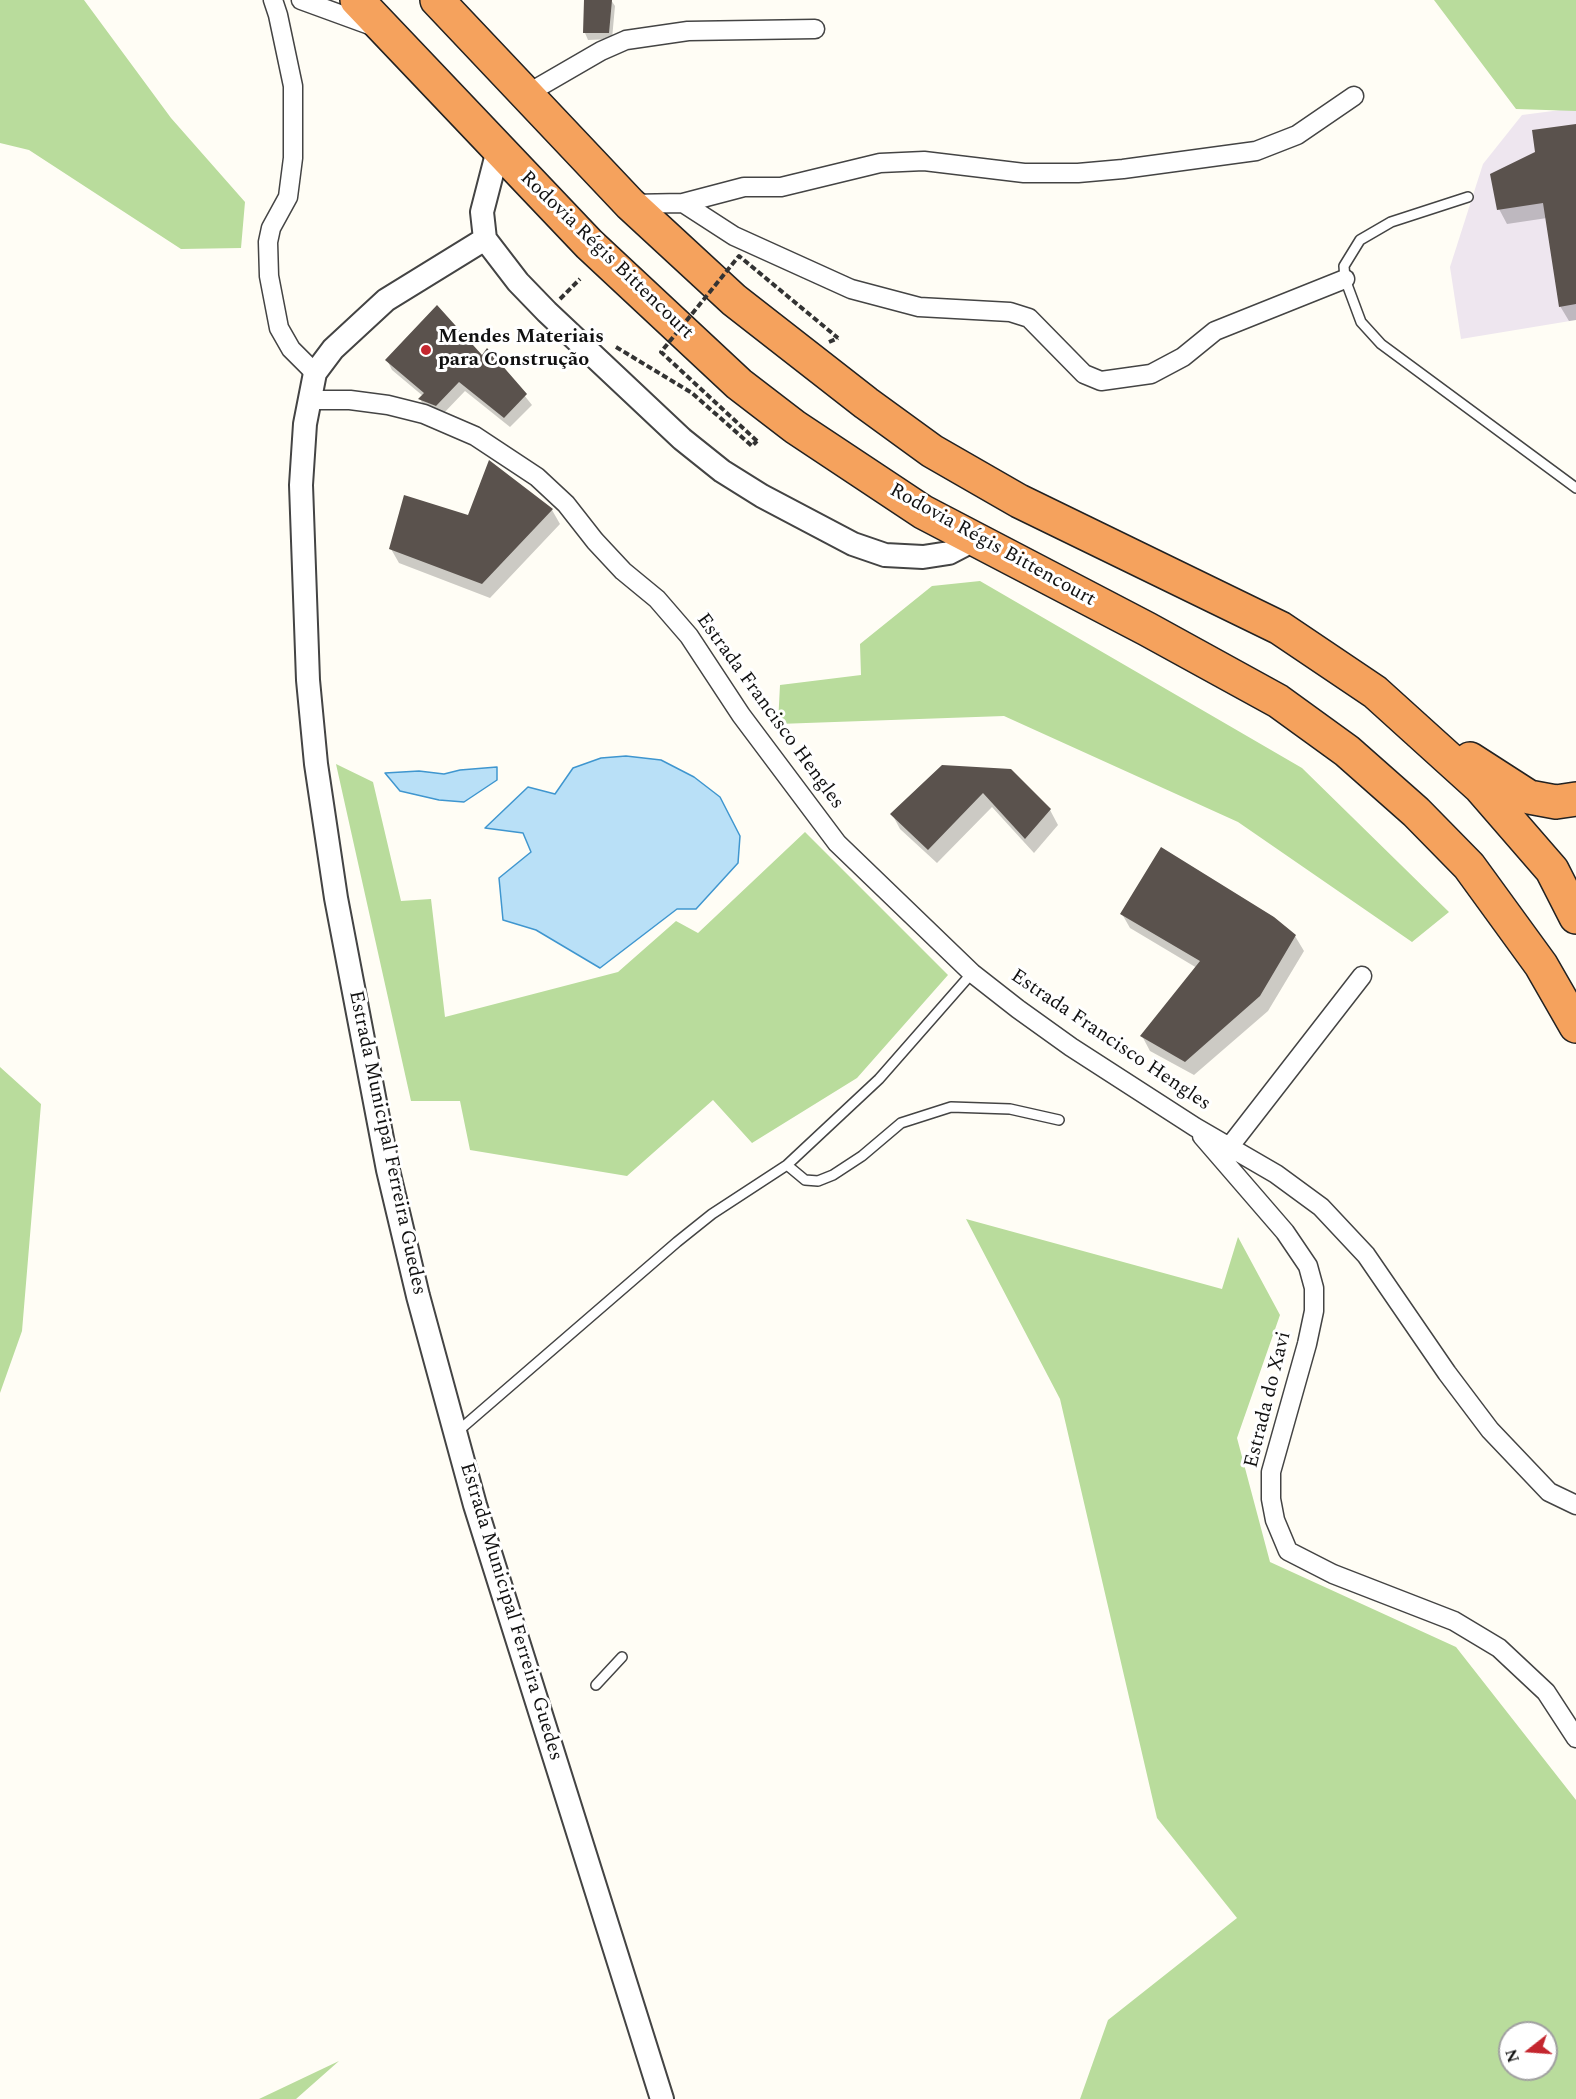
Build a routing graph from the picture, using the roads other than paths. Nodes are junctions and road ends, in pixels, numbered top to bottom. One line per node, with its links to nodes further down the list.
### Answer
1 (273, 0): 15 (street)
2 (301, 0): 6 (street)
3 (357, 0): 6 (highway, Rodovia Régis Bittencourt)
4 (436, 0): 7 (highway)
5 (815, 30): 7 (street)
6 (386, 31): 9 (highway, Rodovia Régis Bittencourt)
7 (525, 95): 12 (highway)
8 (1354, 96): 11 (street)
9 (498, 150): 13 (street); 18 (highway, Rodovia Régis Bittencourt)
10 (1468, 197): 14 (lane)
11 (682, 203): 12 (street); 14 (street)
12 (630, 204): 19 (highway)
13 (485, 239): 15 (street, Estrada Municipal Ferreira Guedes); 18 (street)
14 (1345, 279): 17 (lane)
15 (315, 373): 16 (street, Estrada Municipal Ferreira Guedes)
16 (310, 400): 22 (street, Estrada Francisco Hengles); 29 (street, Estrada Municipal Ferreira Guedes)
17 (1576, 488)
18 (976, 539): 24 (highway, Rodovia Régis Bittencourt)
19 (1385, 701): 20 (highway); 21 (highway)
20 (1576, 799)
21 (1576, 917)
22 (972, 973): 26 (street, Estrada Francisco Hengles); 28 (lane)
23 (1362, 976): 27 (street)
24 (1576, 1026)
25 (1059, 1120): 28 (lane)
26 (1195, 1128): 27 (street, Estrada Francisco Hengles); 33 (street, Estrada do Xavi)
27 (1230, 1146): 30 (street, Estrada Francisco Hengles)
28 (786, 1166): 29 (lane)
29 (455, 1434): 34 (street, Estrada Municipal Ferreira Guedes)
30 (1576, 1505)
31 (622, 1657): 32 (lane)
32 (596, 1685)
33 (1576, 1738)
34 (662, 2099)

